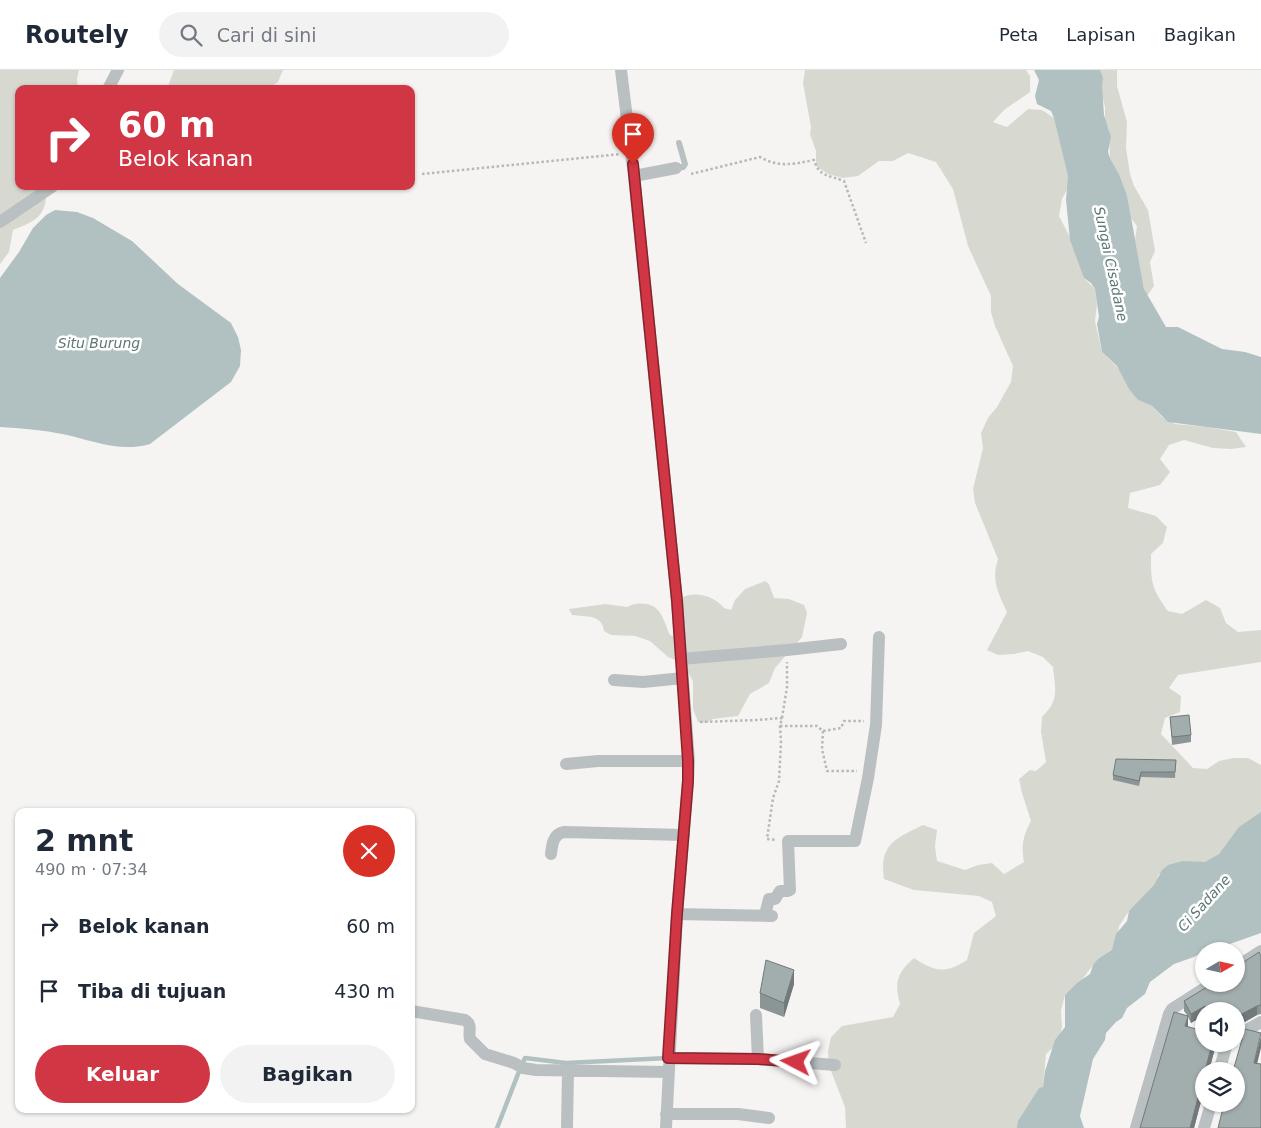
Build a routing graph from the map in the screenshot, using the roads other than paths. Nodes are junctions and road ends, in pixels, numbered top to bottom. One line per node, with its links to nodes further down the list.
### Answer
1 (118, 70): 3 (street)
2 (621, 70): 6 (street)
3 (110, 85)
4 (679, 143): 5 (lane)
5 (676, 168): 6 (street)
6 (640, 175): 11 (street)
7 (47, 190): 8 (street)
8 (0, 222)
9 (880, 637): 18 (street)
10 (841, 644): 11 (street)
11 (681, 659): 12 (street)
12 (682, 678): 13 (street); 14 (street)
13 (614, 680)
14 (688, 761): 15 (street); 16 (street)
15 (566, 764)
16 (684, 834): 17 (street); 18 (street)
17 (551, 854)
18 (677, 914): 26 (street)
19 (1261, 951): 20 (street)
20 (1245, 961)
21 (1199, 992): 36 (street)
22 (415, 1012): 29 (street)
23 (756, 1015): 27 (street)
24 (1261, 1022): 25 (street)
25 (1245, 1031)
26 (668, 1058): 27 (street); 30 (street)
27 (758, 1059): 28 (street)
28 (835, 1065)
29 (568, 1071): 30 (street); 34 (street)
30 (668, 1072): 32 (street)
31 (1209, 1112): 37 (street)
32 (666, 1114): 33 (street); 35 (street)
33 (769, 1118)
34 (566, 1128)
35 (666, 1128)
36 (1136, 1128)
37 (1204, 1128)

